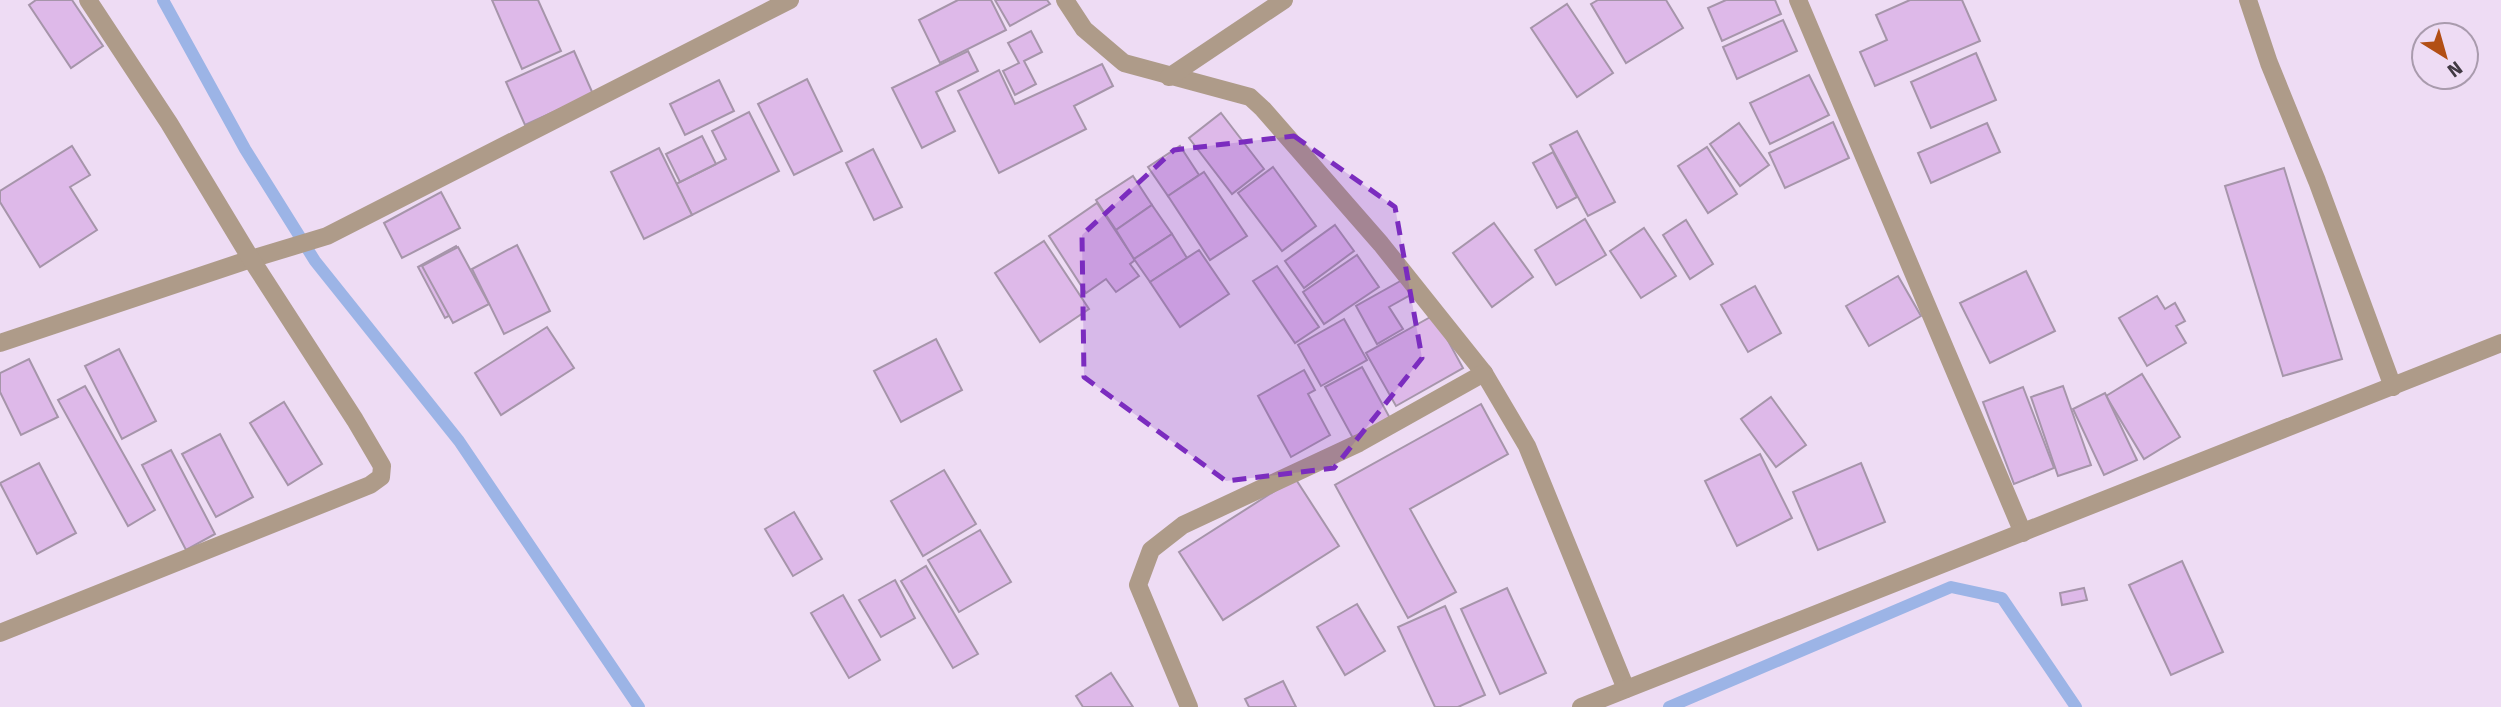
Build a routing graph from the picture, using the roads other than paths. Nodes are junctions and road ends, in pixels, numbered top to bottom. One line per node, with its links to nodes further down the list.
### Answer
1 (88, 0): 8 (street)
2 (790, 0): 8 (street)
3 (1065, 0): 7 (street)
4 (1284, 0): 7 (street)
5 (1798, 0): 13 (street)
6 (2248, 0): 12 (street)
7 (1169, 77): 11 (street)
8 (259, 257): 9 (street); 14 (street)
9 (0, 343)
10 (2501, 343): 12 (street)
11 (1484, 373): 15 (street); 16 (street)
12 (2393, 387): 13 (street)
13 (2023, 533): 15 (street)
14 (0, 633)
15 (1626, 689): 17 (street)
16 (1189, 707)
17 (1581, 707)

